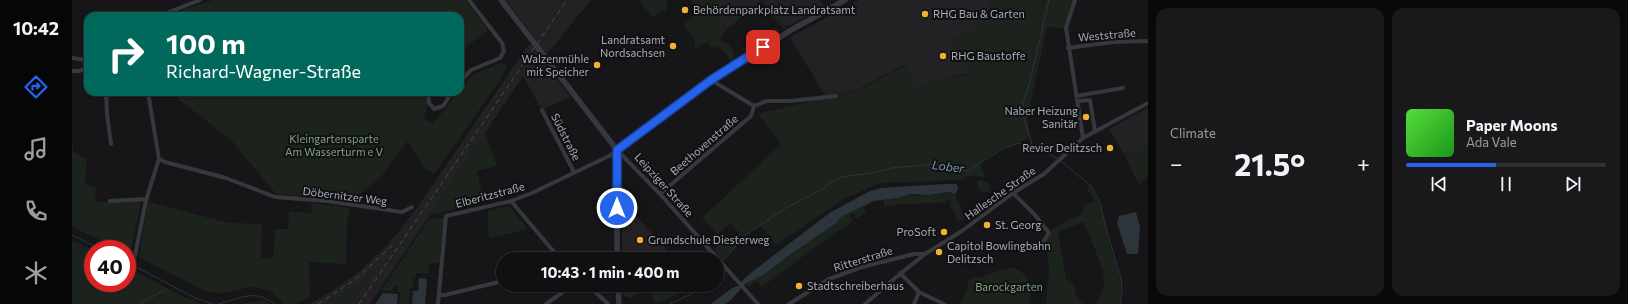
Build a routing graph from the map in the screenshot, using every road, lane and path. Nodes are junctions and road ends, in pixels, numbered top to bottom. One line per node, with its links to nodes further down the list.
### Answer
1 (200, 0): 6 (street)
2 (469, 0): 13 (street)
3 (501, 0): 29 (street, Leipziger Straße)
4 (845, 0): 14 (street)
5 (1075, 0): 8 (street)
6 (169, 12)
7 (1148, 41): 8 (street, Weststraße)
8 (1068, 48): 21 (street)
9 (72, 58): 10 (street)
10 (84, 60)
11 (84, 68): 12 (street)
12 (72, 71)
13 (464, 78)
14 (711, 80): 24 (street); 29 (street)
15 (1123, 88): 21 (street)
16 (106, 96): 28 (street)
17 (149, 96): 30 (street)
18 (428, 96): 19 (street)
19 (449, 96)
20 (836, 96): 24 (street)
21 (1076, 96): 27 (street)
22 (1079, 101): 26 (street)
23 (1148, 103): 26 (street, Hallesche Straße)
24 (754, 106): 33 (street, Beethovenstraße)
25 (542, 110): 31 (street, Südstraße)
26 (1095, 131): 27 (street, Hallesche Straße)
27 (1083, 138): 32 (street, Hallesche Straße)
28 (110, 144)
29 (617, 150): 31 (street, Elberitzstraße); 33 (street, Leipziger Straße); 41 (street)
30 (159, 159): 34 (street); 37 (street, Döbernitzer Weg)
31 (574, 172): 35 (street, Elberitzstraße)
32 (1013, 193): 38 (street); 43 (street, Hallesche Straße)
33 (660, 194): 42 (street, Leipziger Straße)
34 (147, 199): 36 (street); 39 (street)
35 (511, 200): 40 (street); 51 (street, Elberitzstraße)
36 (110, 201)
37 (412, 207)
38 (1039, 248)
39 (136, 251)
40 (554, 252)
41 (617, 252)
42 (711, 252)
43 (925, 254): 45 (street, Hallesche Straße); 58 (street, Ritterstraße)
44 (724, 266): 57 (street, Leipziger Straße)
45 (900, 273): 50 (street); 59 (street, Hallesche Straße)
46 (496, 283): 51 (street)
47 (563, 292): 54 (street)
48 (595, 292): 55 (street)
49 (618, 292): 56 (street)
50 (919, 292): 52 (street); 60 (street)
51 (439, 295): 53 (street, Elberitzstraße)
52 (942, 303)
53 (438, 304)
54 (546, 304)
55 (608, 304)
56 (619, 304)
57 (758, 304)
58 (789, 304)
59 (865, 304)
60 (914, 304)

